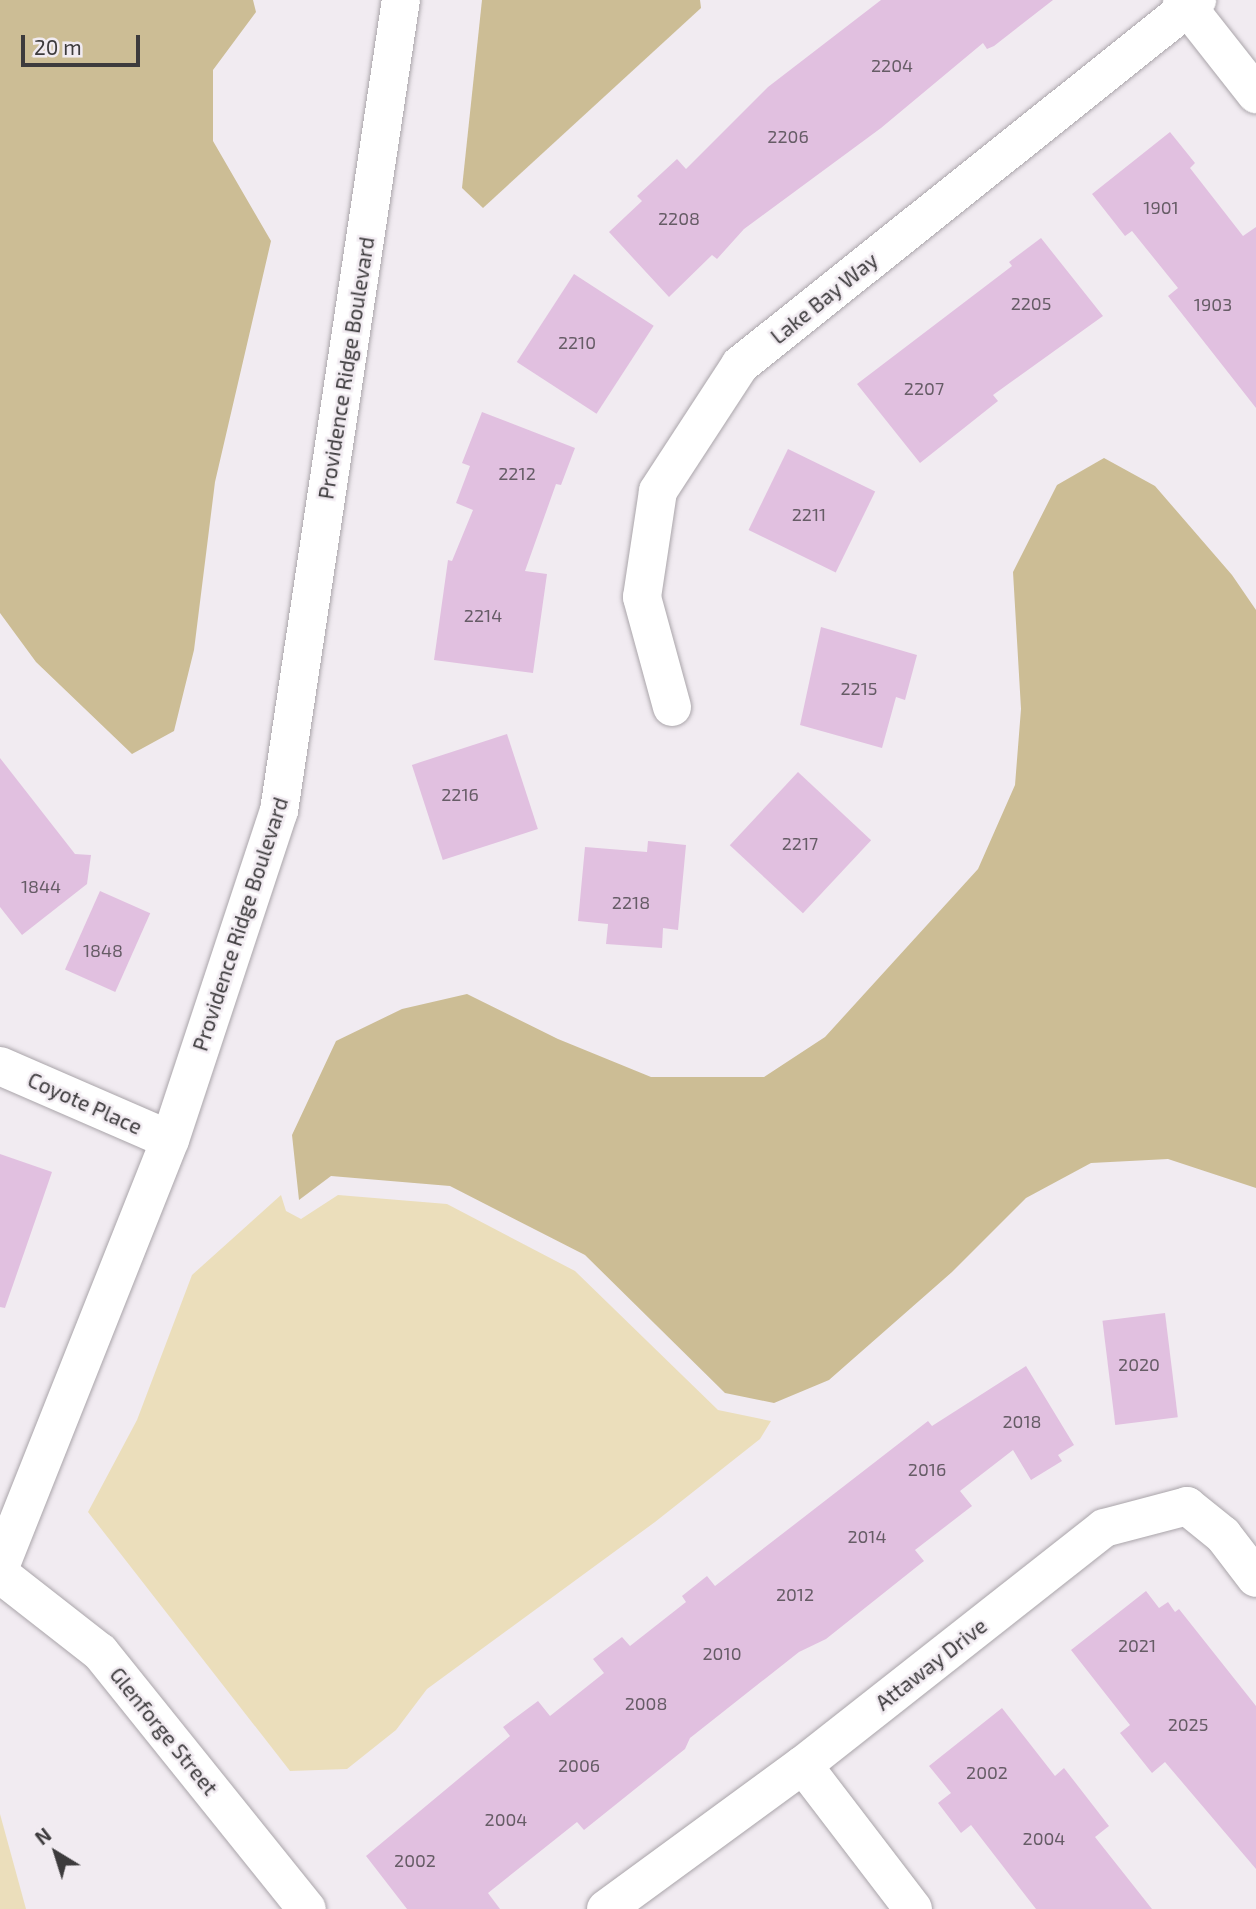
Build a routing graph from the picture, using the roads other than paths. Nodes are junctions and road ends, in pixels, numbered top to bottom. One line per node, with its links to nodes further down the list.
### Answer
1 (401, 0): 6 (street, Providence Ridge Boulevard)
2 (1189, 3): 3 (street); 4 (street, Lake Bay Way)
3 (1256, 94)
4 (672, 707)
5 (0, 1066): 6 (street, Coyote Place)
6 (170, 1140): 7 (street, Providence Ridge Boulevard)
7 (0, 1567)
8 (0, 1574): 11 (street, Glenforge Street)
9 (1256, 1578): 10 (street, Attaway Drive)
10 (803, 1765): 12 (street, Attaway Drive); 13 (street)
11 (307, 1909)
12 (606, 1909)
13 (913, 1909)

